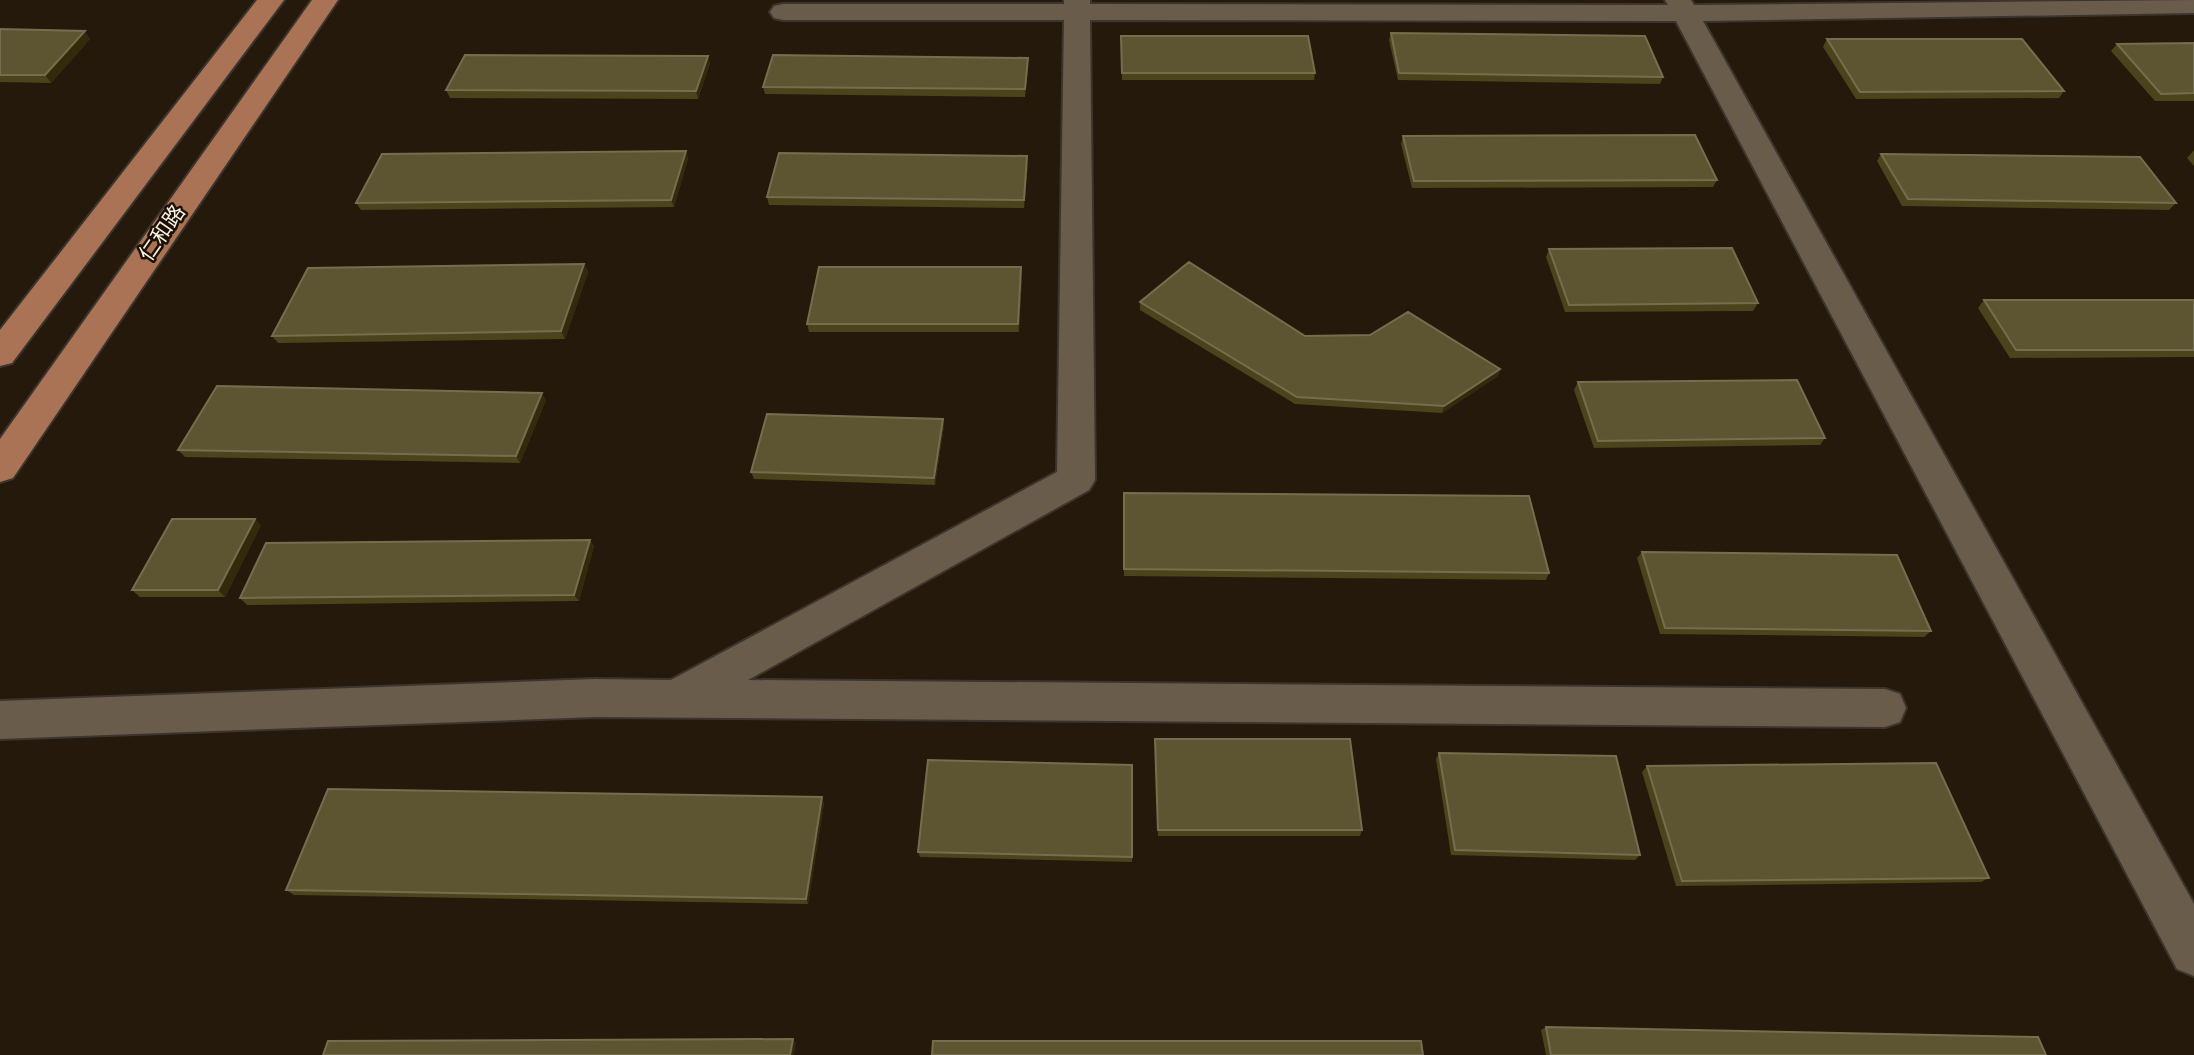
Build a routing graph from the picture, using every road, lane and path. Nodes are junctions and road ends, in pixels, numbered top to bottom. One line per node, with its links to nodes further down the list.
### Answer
1 (271, 0): 7 (main road)
2 (325, 0): 8 (main road, 仁和路)
3 (2194, 5): 5 (street)
4 (1077, 6): 5 (street); 6 (street); 9 (street)
5 (1680, 6): 12 (street)
6 (783, 12)
7 (0, 354)
8 (0, 468)
9 (675, 699): 10 (street); 11 (street)
10 (1885, 708)
11 (0, 720)
12 (2194, 952)

